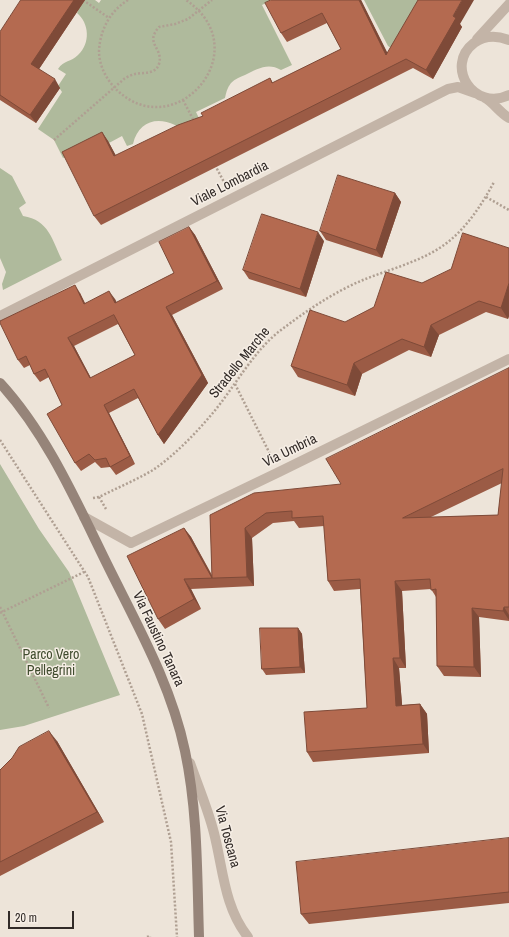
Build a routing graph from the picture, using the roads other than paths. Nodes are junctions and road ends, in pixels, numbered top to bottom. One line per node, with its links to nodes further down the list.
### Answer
1 (509, 4): 3 (street)
2 (509, 40): 3 (street)
3 (470, 46): 5 (street)
4 (509, 95): 5 (street, Viale Lombardia)
5 (479, 96): 6 (street); 7 (street, Viale Lombardia)
6 (509, 118)
7 (0, 316)
8 (509, 359): 10 (street, Via Umbria)
9 (0, 383): 10 (main road, Via Faustino Tanara)
10 (84, 517): 11 (main road, Via Faustino Tanara)
11 (183, 742): 12 (main road, Via Faustino Tanara); 13 (street, Via Toscana)
12 (199, 937)
13 (248, 937)

